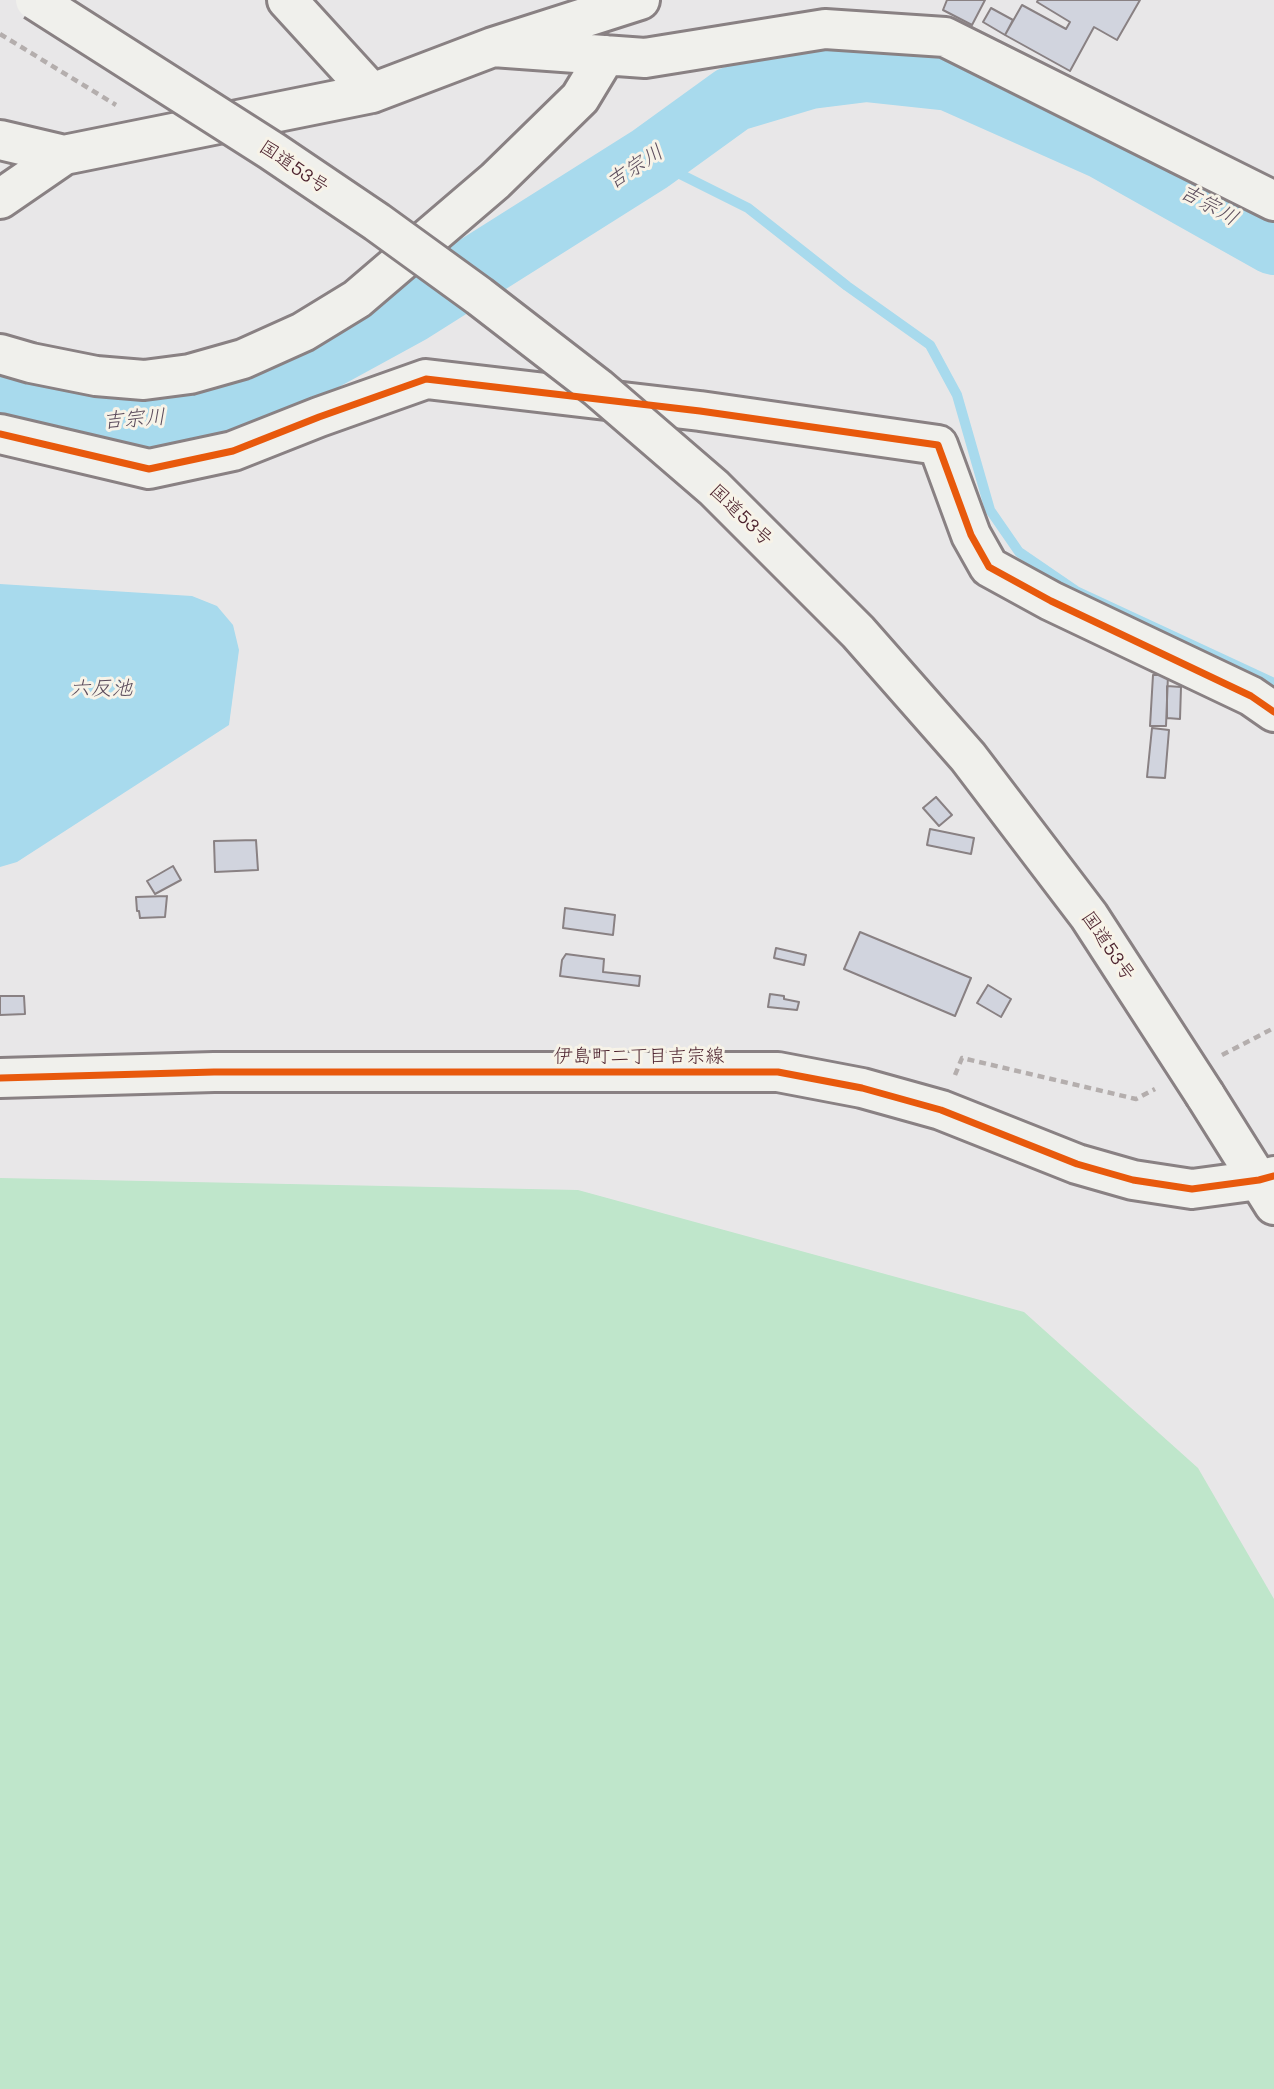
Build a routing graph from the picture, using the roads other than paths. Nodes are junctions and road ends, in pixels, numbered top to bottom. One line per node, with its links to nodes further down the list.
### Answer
1 (36, 0): 15 (main road, 国道53号, bridge)
2 (287, 0): 6 (main road)
3 (640, 0): 4 (main road)
4 (493, 47): 5 (main road); 6 (main road)
5 (606, 55): 10 (main road); 11 (main road)
6 (372, 93): 8 (main road)
7 (0, 140): 8 (main road)
8 (64, 155): 9 (main road)
9 (0, 199)
10 (1274, 201)
11 (0, 354)
12 (0, 434): 13 (main road)
13 (1274, 712)
14 (0, 1078): 15 (main road, 伊島町二丁目吉宗線)
15 (1269, 1187)

